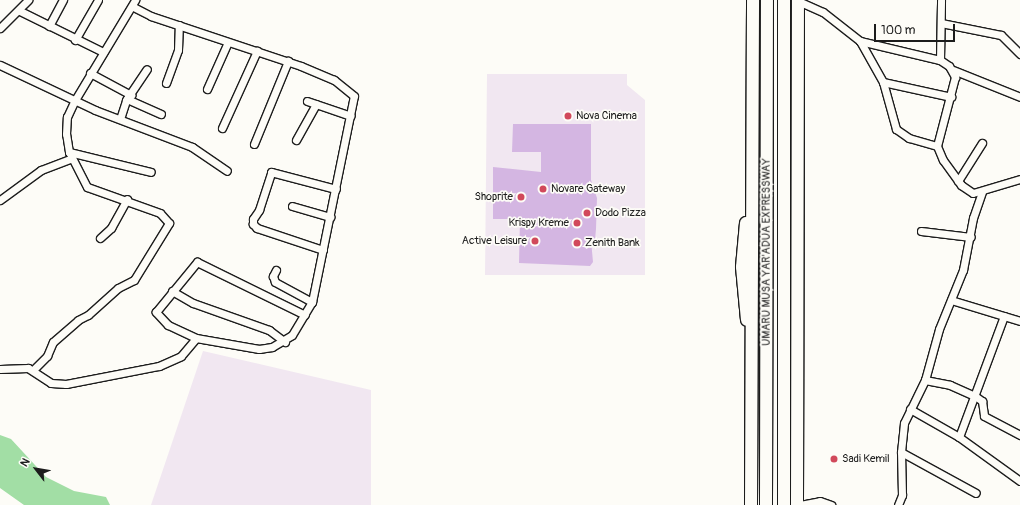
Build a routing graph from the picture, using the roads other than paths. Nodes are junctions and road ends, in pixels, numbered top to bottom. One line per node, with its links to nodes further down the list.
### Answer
1 (28, 0): 11 (street)
2 (62, 0): 14 (street)
3 (98, 0): 16 (street)
4 (753, 0): 45 (highway, UMARU MUSA YAR'ADUA EXPRESSWAY)
5 (767, 0): 29 (highway, UMARU MUSA YAR'ADUA EXPRESSWAY)
6 (784, 0): 28 (highway, UMARU MUSA YAR'ADUA EXPRESSWAY)
7 (798, 0): 10 (street); 44 (highway)
8 (941, 0): 12 (street)
9 (134, 3): 13 (street); 20 (street)
10 (812, 4): 17 (street)
11 (20, 11): 14 (street); 15 (street)
12 (941, 23): 21 (street); 22 (street)
13 (179, 25): 18 (street); 31 (street)
14 (49, 26): 16 (street)
15 (0, 28)
16 (74, 40): 20 (street)
17 (860, 41): 22 (street); 30 (street)
18 (228, 42): 19 (street); 32 (street)
19 (257, 51): 23 (street); 42 (street)
20 (103, 52): 27 (street)
21 (1020, 54)
22 (940, 60): 26 (street)
23 (288, 61): 40 (street); 47 (street)
24 (0, 65): 36 (street)
25 (147, 69): 34 (street)
26 (953, 70): 33 (street); 35 (street)
27 (90, 73): 34 (street); 36 (street)
28 (783, 79): 44 (highway); 84 (highway, UMARU MUSA YAR'ADUA EXPRESSWAY)
29 (768, 81): 45 (highway); 83 (highway, UMARU MUSA YAR'ADUA EXPRESSWAY)
30 (883, 82): 35 (street); 48 (street)
31 (166, 83)
32 (207, 88)
33 (1020, 96)
34 (129, 97): 39 (street); 41 (street)
35 (951, 97): 48 (street)
36 (75, 100): 41 (street); 49 (street)
37 (307, 101): 38 (street)
38 (316, 104): 40 (street); 43 (street)
39 (161, 114)
40 (351, 116): 54 (street)
41 (120, 119): 50 (street)
42 (222, 128)
43 (296, 140)
44 (797, 141): 79 (highway)
45 (753, 142): 78 (highway, UMARU MUSA YAR'ADUA EXPRESSWAY)
46 (982, 143): 53 (street)
47 (254, 144)
48 (937, 146): 53 (street)
49 (70, 155): 51 (street); 56 (street); 57 (street)
50 (227, 171)
51 (151, 172)
52 (1020, 179): 55 (street)
53 (958, 181): 55 (street)
54 (336, 189): 59 (street); 63 (street)
55 (982, 192): 61 (street)
56 (127, 199): 62 (street); 74 (street)
57 (0, 200)
58 (292, 206): 59 (street)
59 (330, 218): 63 (street)
60 (921, 231): 61 (street)
61 (971, 237): 66 (street)
62 (100, 238)
63 (323, 250): 67 (street)
64 (276, 270): 67 (street)
65 (172, 291): 68 (street); 71 (street); 72 (street)
66 (951, 300): 69 (street); 75 (street)
67 (312, 302): 68 (street)
68 (305, 315): 72 (street)
69 (1004, 316): 70 (street); 76 (street)
70 (1020, 321)
71 (196, 338): 72 (street); 74 (street)
72 (285, 342)
73 (1, 366): 74 (street)
74 (33, 370)
75 (925, 380): 76 (street); 77 (street)
76 (975, 396): 80 (street); 81 (street)
77 (910, 409): 81 (street); 82 (street)
78 (752, 411): 83 (highway); 87 (highway, UMARU MUSA YAR'ADUA EXPRESSWAY)
79 (797, 413): 84 (highway); 90 (highway)
80 (1020, 435)
81 (959, 437): 85 (street)
82 (901, 452): 86 (street); 93 (street)
83 (765, 471): 88 (highway, UMARU MUSA YAR'ADUA EXPRESSWAY)
84 (784, 475): 89 (highway, UMARU MUSA YAR'ADUA EXPRESSWAY)
85 (1020, 480)
86 (976, 493)
87 (751, 505)
88 (766, 505)
89 (784, 505)
90 (797, 505)
91 (800, 505): 92 (street)
92 (831, 505)
93 (898, 505)

